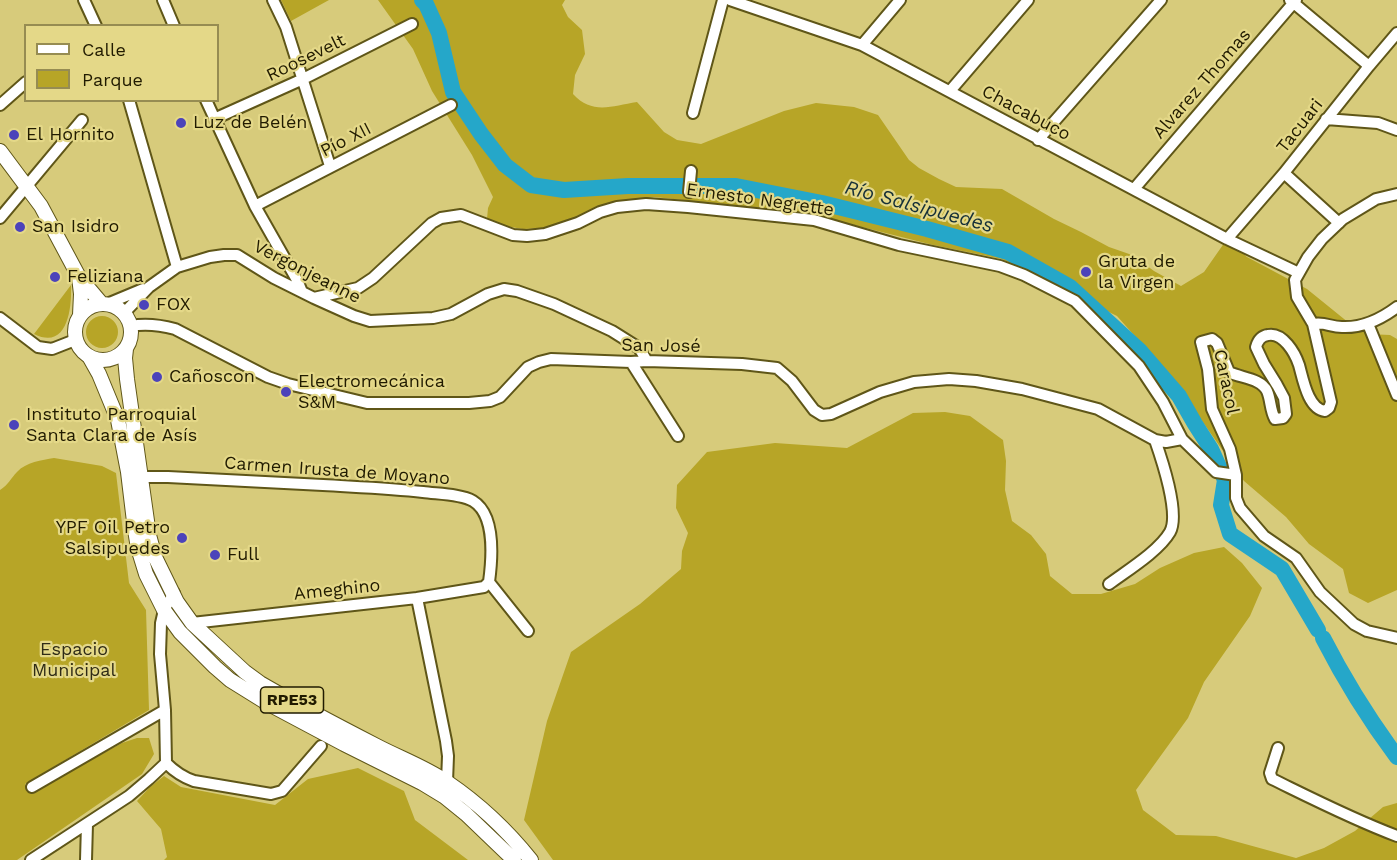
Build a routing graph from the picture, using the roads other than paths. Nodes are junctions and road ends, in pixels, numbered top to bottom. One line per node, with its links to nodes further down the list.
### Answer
1 (84, 0): 12 (street)
2 (164, 0): 13 (street)
3 (273, 0): 18 (street)
4 (723, 0): 25 (street)
5 (730, 0): 11 (street, Chacabuco)
6 (766, 0): 11 (street)
7 (900, 0): 16 (street)
8 (1028, 0): 20 (street)
9 (1161, 0): 30 (street)
10 (1293, 1): 17 (street); 36 (street, Alvarez Thomas)
11 (758, 10): 16 (street, Chacabuco)
12 (95, 24)
13 (173, 24)
14 (412, 24): 18 (street, Roosevelt)
15 (1397, 33): 17 (street, Tacuari)
16 (862, 45): 20 (street, Chacabuco)
17 (1369, 66): 27 (street, Tacuari)
18 (303, 80): 26 (street, Roosevelt); 32 (street)
19 (24, 84): 23 (street)
20 (950, 91): 30 (street, Chacabuco)
21 (130, 102): 43 (street)
22 (207, 102): 26 (street)
23 (0, 105)
24 (451, 105): 32 (street, Pío XII)
25 (693, 113)
26 (214, 119): 39 (street)
27 (1326, 119): 29 (street); 34 (street, Tacuari)
28 (82, 120): 35 (street)
29 (1397, 130)
30 (1038, 140): 36 (street, Chacabuco)
31 (0, 151): 35 (main road)
32 (330, 166): 39 (street, Pío XII)
33 (691, 171): 37 (street)
34 (1284, 173): 41 (street); 42 (street, Tacuari)
35 (27, 186): 40 (street); 45 (main road)
36 (1134, 189): 42 (street, Chacabuco)
37 (689, 192)
38 (1397, 194): 41 (street)
39 (255, 206): 47 (street)
40 (0, 218)
41 (1339, 223): 44 (street)
42 (1227, 239): 44 (street, Chacabuco)
43 (177, 267): 46 (street, Vergonjeanne); 47 (street, Vergonjeanne)
44 (1299, 273): 54 (street, Caracol)
45 (79, 277): 49 (main road); 51 (main road)
46 (149, 287): 49 (street, Vergonjeanne); 53 (street, Vergonjeanne)
47 (302, 292): 48 (street, Vergonjeanne)
48 (314, 298): 59 (street, Vergonjeanne); 63 (street, Ernesto Negrette)
49 (104, 304): 51 (main road); 53 (main road)
50 (1397, 307): 55 (street)
51 (80, 315): 56 (main road)
52 (0, 318): 56 (street)
53 (127, 319): 57 (main road, RPE53); 60 (street, San José)
54 (1313, 324): 55 (street); 66 (street, Caracol)
55 (1368, 324): 61 (street)
56 (75, 340): 58 (main road, RPE53)
57 (126, 349): 58 (main road); 65 (main road, RPE53)
58 (90, 357): 65 (main road, RPE53)
59 (647, 361): 60 (street, San José); 64 (street, San José)
60 (631, 362): 62 (street)
61 (1397, 395)
62 (678, 436)
63 (1182, 439): 64 (street); 66 (street, Ernesto Negrette)
64 (1155, 440): 67 (street)
65 (136, 473): 68 (street, Carmen Irusta de Moyano); 69 (main road, RPE53); 71 (main road, RPE53)
66 (1236, 475): 74 (street)
67 (1109, 584)
68 (487, 585): 70 (street, Ameghino); 73 (street)
69 (174, 593): 71 (street); 72 (main road, RPE53)
70 (417, 598): 72 (street, Ameghino); 79 (street)
71 (164, 610): 75 (street); 85 (main road, RPE53)
72 (192, 623): 79 (main road, RPE53)
73 (528, 631)
74 (1397, 638)
75 (165, 710): 78 (street); 80 (street)
76 (321, 746): 78 (street)
77 (1278, 748): 82 (street)
78 (166, 763): 81 (street)
79 (447, 782): 86 (main road, RPE53)
80 (32, 787)
81 (87, 824): 83 (street); 84 (street)
82 (1397, 836)
83 (31, 860)
84 (86, 860)
85 (514, 860)
86 (531, 860)

